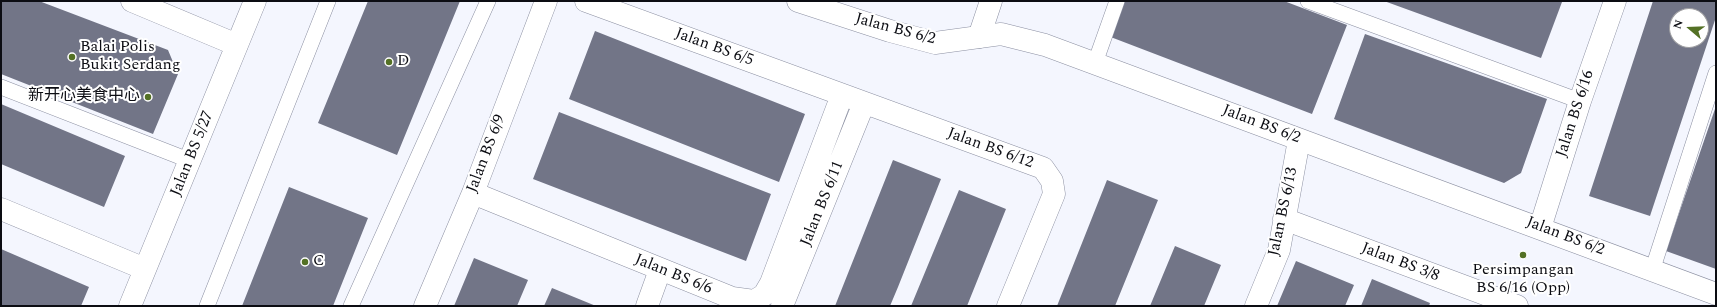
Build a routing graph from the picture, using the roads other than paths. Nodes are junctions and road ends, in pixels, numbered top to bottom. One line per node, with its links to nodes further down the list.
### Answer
1 (132, 1): 13 (street)
2 (255, 1): 13 (street, Jalan BS 5/27)
3 (328, 1): 32 (lane)
4 (488, 1): 33 (lane)
5 (546, 1): 22 (street, Jalan BS 6/9)
6 (586, 1): 17 (street, Jalan BS 6/5)
7 (798, 1): 12 (street, Jalan BS 6/2)
8 (991, 1): 12 (street)
9 (1117, 1): 14 (lane)
10 (1308, 1): 18 (lane)
11 (1615, 1): 18 (street, Jalan BS 6/16)
12 (979, 37): 14 (street, Jalan BS 6/2)
13 (237, 45): 21 (street, Jalan BS 5/27)
14 (1095, 63): 20 (street, Jalan BS 6/2)
15 (1716, 73): 28 (lane)
16 (1, 87): 21 (lane)
17 (842, 95): 19 (street, Jalan BS 6/12); 27 (street, Jalan BS 6/6)
18 (1580, 101): 25 (street, Jalan BS 6/16)
19 (864, 103): 36 (street, Jalan BS 6/11); 37 (street, Jalan BS 6/12)
20 (1299, 140): 24 (street, Jalan BS 6/13); 25 (street, Jalan BS 6/2)
21 (191, 161): 26 (street, Jalan BS 5/27)
22 (473, 193): 27 (street, Jalan BS 6/6); 34 (street, Jalan BS 6/9)
23 (1, 209): 26 (street)
24 (1284, 219): 30 (street, Jalan BS 3/8); 38 (street, Jalan BS 6/13)
25 (1540, 228): 28 (street, Jalan BS 6/2)
26 (145, 269): 31 (street, Jalan BS 5/27)
27 (660, 270): 35 (street)
28 (1652, 270): 29 (street, Jalan BS 6/2)
29 (1716, 294)
30 (1468, 298): 39 (street, Jalan BS 3/8)
31 (130, 306)
32 (207, 306)
33 (351, 306)
34 (425, 306)
35 (647, 306)
36 (782, 306)
37 (1008, 306)
38 (1256, 306)
39 (1517, 306)

